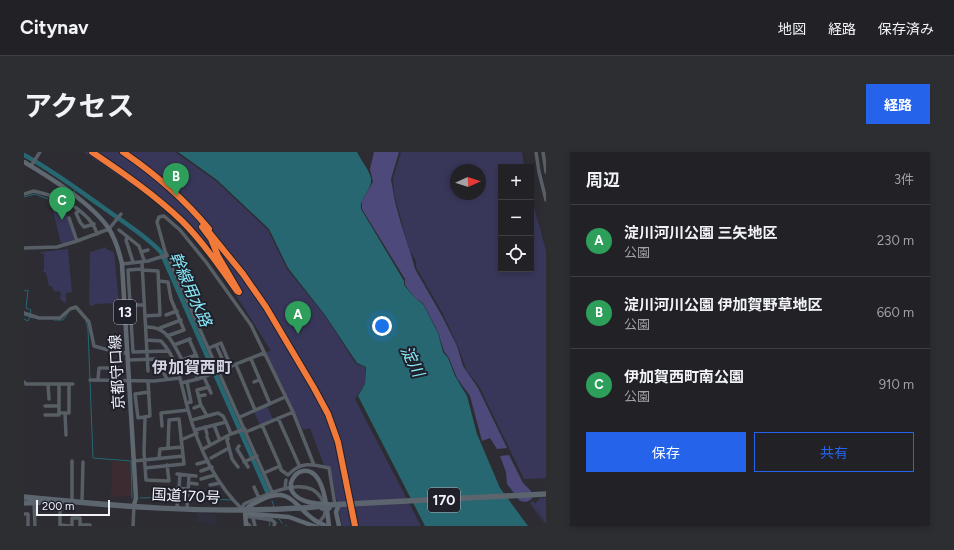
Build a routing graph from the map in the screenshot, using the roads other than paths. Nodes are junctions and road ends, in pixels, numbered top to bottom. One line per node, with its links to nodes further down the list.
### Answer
1 (536, 152): 9 (street)
2 (543, 152): 6 (street)
3 (39, 154): 5 (street)
4 (24, 162): 5 (main road, 京都守口線 / 13)
5 (31, 165): 8 (main road, 京都守口線 / 13)
6 (546, 172)
7 (24, 194): 8 (street)
8 (75, 196): 15 (main road, 京都守口線 / 13)
9 (546, 200)
10 (75, 207): 11 (street)
11 (80, 210): 14 (street); 14 (street)
12 (121, 214): 15 (street)
13 (69, 218): 19 (street)
14 (94, 224): 17 (street)
15 (109, 229): 17 (street); 26 (main road, 京都守口線 / 13)
16 (119, 230): 18 (street)
17 (97, 234): 19 (street)
18 (127, 238): 22 (street); 24 (street)
19 (77, 241): 20 (street)
20 (24, 248)
21 (148, 250): 22 (street)
22 (141, 252): 25 (street)
23 (167, 255): 25 (street); 41 (street); 45 (street)
24 (133, 262): 25 (street); 26 (street)
25 (143, 262): 27 (street)
26 (122, 264): 43 (main road, 京都守口線 / 13)
27 (142, 270): 28 (street); 29 (street); 30 (street)
28 (159, 281): 31 (street); 34 (street)
29 (144, 304): 30 (street); 34 (street)
30 (130, 306): 44 (street)
31 (177, 311): 33 (street); 35 (street)
32 (24, 313): 43 (street)
33 (169, 315)
34 (145, 316): 36 (street)
35 (181, 320): 37 (street); 38 (street)
36 (146, 327): 37 (street); 39 (street)
37 (160, 328): 38 (street)
38 (167, 336): 40 (street)
39 (146, 340): 42 (street); 44 (street)
40 (174, 345): 40 (street)
41 (209, 348): 50 (street); 52 (street)
42 (168, 350): 44 (street); 54 (street)
43 (128, 352): 48 (main road, 京都守口線 / 13)
44 (147, 352): 46 (street)
45 (264, 353): 47 (street); 74 (street)
46 (147, 359): 48 (street); 51 (street); 56 (street)
47 (251, 359): 49 (street); 60 (street)
48 (128, 360): 61 (main road, 京都守口線 / 13)
49 (236, 365): 50 (street); 83 (street)
50 (231, 367): 52 (street)
51 (148, 371)
52 (219, 371): 53 (street); 89 (street)
53 (205, 376): 57 (street); 57 (street); 69 (street)
54 (180, 378): 56 (street); 66 (street)
55 (98, 379): 58 (street); 59 (street); 59 (street)
56 (167, 379): 62 (street)
57 (198, 379): 64 (street)
58 (90, 380)
59 (118, 380): 61 (street)
60 (260, 380): 65 (street); 77 (street)
61 (129, 381): 62 (street); 119 (main road, 京都守口線 / 13)
62 (148, 381): 70 (street)
63 (24, 382): 67 (street)
64 (187, 382): 66 (street); 76 (street)
65 (254, 382)
66 (181, 383): 76 (street)
67 (48, 384): 68 (street); 75 (street)
68 (59, 384): 79 (street); 86 (street)
69 (209, 387): 71 (street); 73 (street)
70 (149, 392): 90 (street); 90 (street)
71 (211, 393)
72 (205, 395): 73 (street)
73 (199, 396): 80 (street)
74 (285, 397): 77 (street); 84 (street)
75 (49, 400)
76 (186, 403): 82 (street)
77 (270, 404): 83 (street)
78 (45, 406): 79 (street)
79 (59, 406): 85 (street)
80 (201, 406): 81 (street); 88 (street)
81 (194, 408)
82 (188, 410): 92 (street); 96 (street)
83 (255, 410): 89 (street)
84 (293, 412): 91 (street); 124 (street)
85 (59, 413): 86 (street); 87 (street)
86 (65, 413): 100 (street)
87 (45, 415)
88 (206, 416): 92 (street); 93 (street)
89 (240, 417): 99 (street)
90 (145, 418): 115 (street)
91 (278, 418): 95 (street); 126 (street)
92 (192, 420): 98 (street)
93 (226, 422): 94 (street); 101 (street)
94 (214, 425): 97 (street); 102 (street)
95 (262, 425): 99 (street); 125 (street)
96 (162, 426)
97 (204, 427): 98 (street); 104 (street)
98 (196, 431): 103 (street); 109 (street)
99 (243, 431): 101 (street); 113 (street)
100 (66, 435)
101 (229, 435): 102 (street); 108 (street)
102 (218, 439): 104 (street); 105 (street)
103 (181, 440): 106 (street); 107 (street)
104 (210, 445): 109 (street); 110 (street)
105 (220, 445)
106 (182, 447): 107 (street); 112 (street)
107 (168, 448): 114 (street)
108 (229, 448): 111 (street); 116 (street)
109 (203, 449): 116 (street)
110 (213, 449)
111 (230, 454): 117 (street); 121 (street)
112 (183, 456): 114 (street); 123 (street)
113 (254, 457): 121 (street); 131 (street)
114 (159, 458): 115 (street)
115 (145, 460): 119 (street); 129 (street)
116 (210, 460): 122 (street); 127 (street)
117 (240, 460)
118 (72, 461): 151 (street)
119 (134, 461): 155 (main road, 京都守口線 / 13)
120 (83, 462): 152 (street)
121 (244, 462): 128 (street)
122 (197, 464)
123 (167, 465): 129 (street); 129 (street)
124 (314, 465): 126 (street); 154 (street)
125 (280, 466): 131 (street); 134 (street)
126 (299, 466): 134 (street)
127 (212, 467): 130 (street); 132 (street)
128 (248, 467)
129 (145, 468)
130 (201, 471)
131 (264, 473): 142 (street)
132 (215, 475): 133 (street); 135 (street)
133 (190, 476): 136 (street); 141 (street)
134 (287, 477): 140 (street)
135 (220, 482): 138 (street); 160 (street)
136 (189, 483): 137 (street); 141 (street)
137 (197, 484)
138 (210, 485)
139 (254, 487): 147 (street)
140 (289, 487): 142 (street); 154 (main road); 164 (street); 174 (main road)
141 (188, 490): 146 (street); 157 (street)
142 (273, 493): 147 (street); 160 (main road); 164 (main road)
143 (546, 494): 154 (highway, 国道170号 / 170)
144 (178, 495): 156 (street)
145 (24, 498): 148 (highway, 国道170号); 150 (highway, 国道170号 / 170)
146 (196, 498)
147 (259, 498): 160 (street)
148 (52, 501): 149 (highway, 国道170号 / 170); 150 (highway, 170)
149 (60, 501): 151 (highway, 国道170号 / 170); 166 (street)
150 (33, 502): 153 (highway, 170); 165 (street)
151 (72, 502): 152 (highway, 国道170号 / 170)
152 (82, 502): 155 (highway, 国道170号 / 170)
153 (24, 503)
154 (330, 506): 158 (highway, 国道170号 / 170, bridge); 175 (main road)
155 (134, 507): 156 (highway, 国道170号 / 170); 169 (street)
156 (177, 508): 157 (highway, 国道170号 / 170)
157 (187, 509): 160 (highway, 国道170号 / 170)
158 (275, 512): 160 (highway, 国道170号 / 170); 164 (main road)
159 (24, 514): 162 (street)
160 (245, 517): 161 (street); 170 (street)
161 (253, 518): 171 (street); 172 (street)
162 (27, 525)
163 (80, 525): 167 (street); 168 (street)
164 (315, 525): 173 (main road, bridge)
165 (35, 526)
166 (60, 526): 167 (street)
167 (71, 526)
168 (90, 526)
169 (134, 526)
170 (250, 526)
171 (255, 526)
172 (274, 526)
173 (326, 526)
174 (329, 526)
175 (339, 526)

